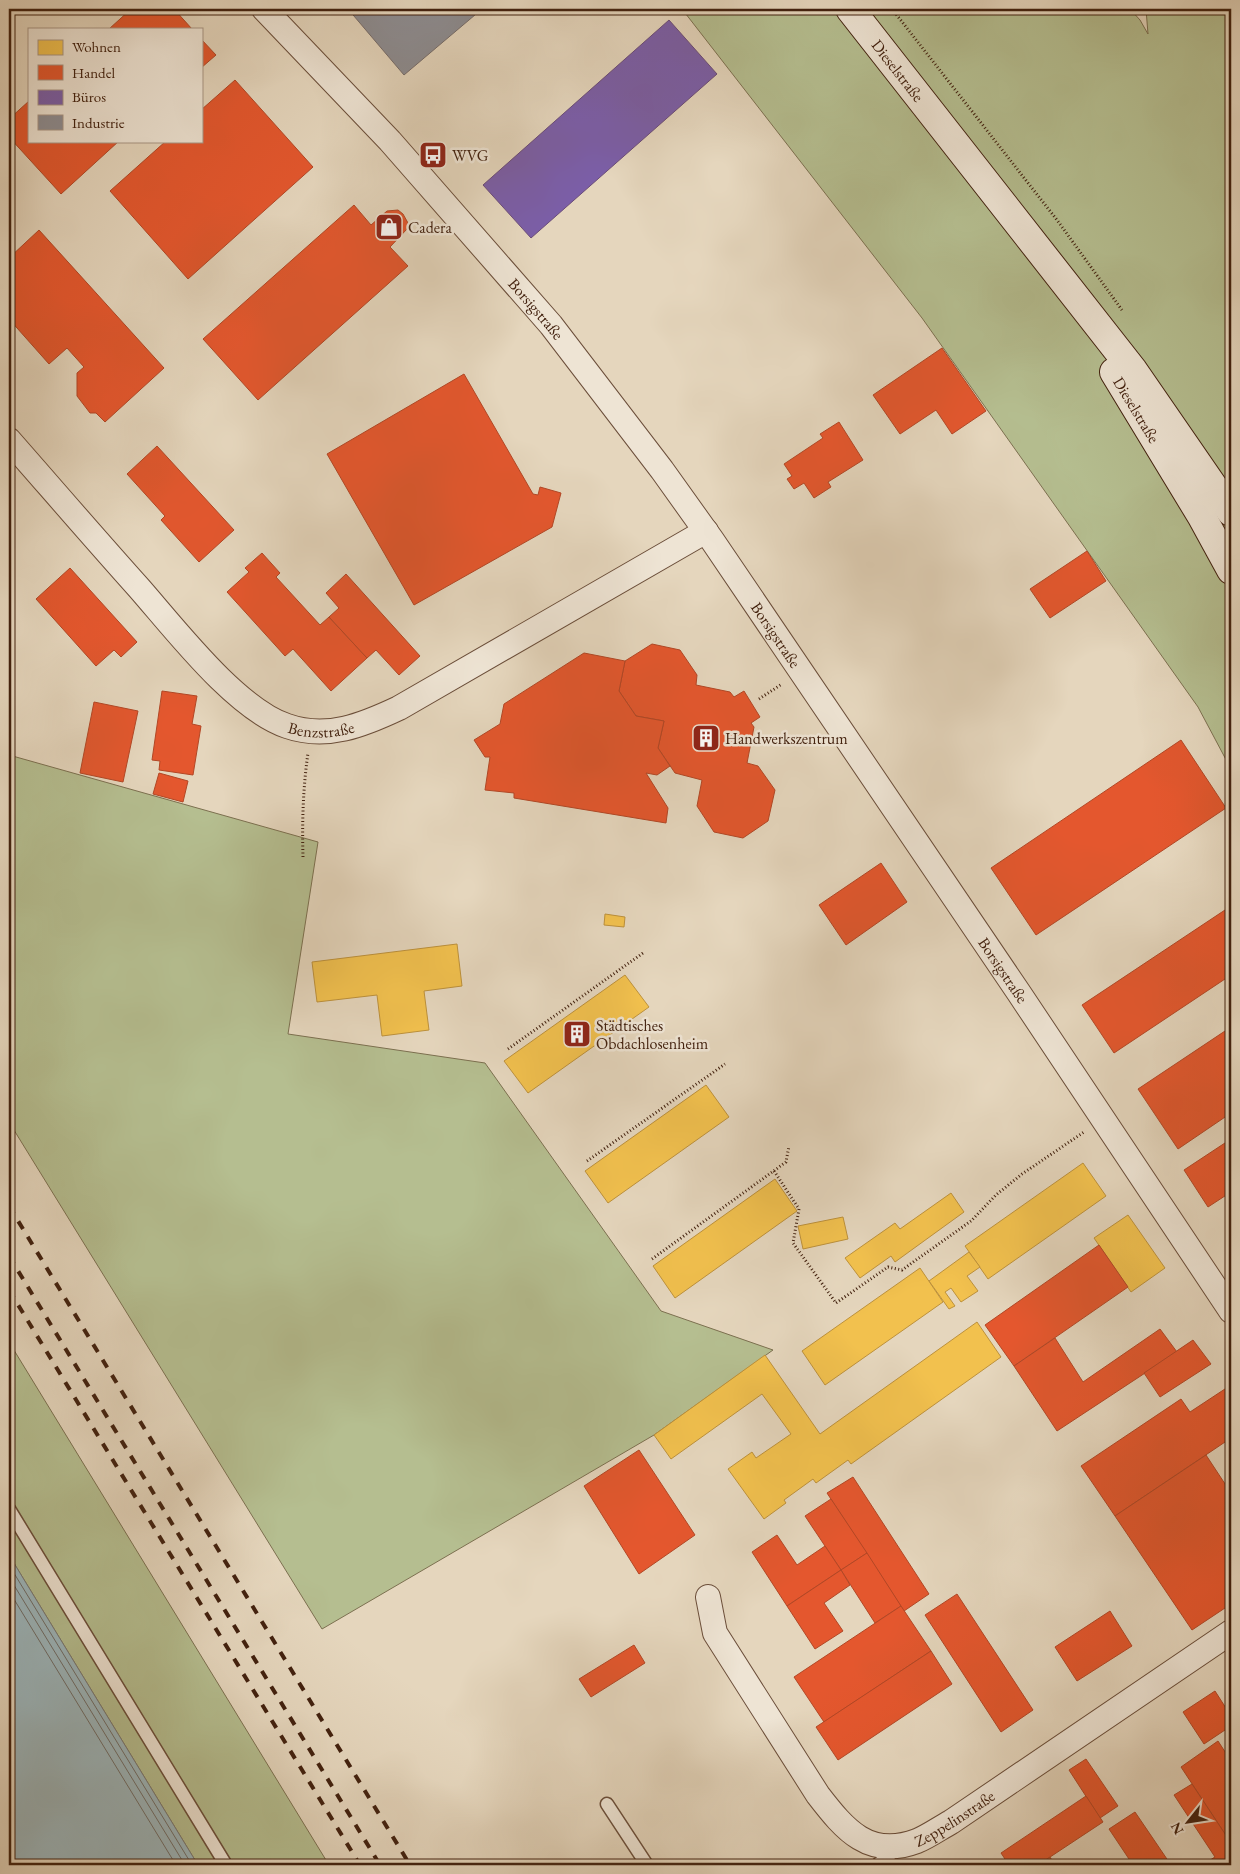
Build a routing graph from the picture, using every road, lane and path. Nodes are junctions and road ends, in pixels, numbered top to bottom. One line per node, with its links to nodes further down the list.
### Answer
1 (264, 9): 8 (street, Borsigstraße)
2 (850, 9): 4 (main road, Dieselstraße)
3 (892, 9): 5 (path)
4 (1038, 250): 7 (main road, Dieselstraße); 9 (main road, Dieselstraße)
5 (1123, 311)
6 (9, 440): 10 (street, Benzstraße)
7 (1231, 512)
8 (706, 531): 10 (street, Benzstraße); 15 (street, Borsigstraße)
9 (1231, 570)
10 (311, 731): 11 (path)
11 (303, 857)
12 (643, 953): 13 (path)
13 (508, 1049)
14 (724, 1064): 17 (path)
15 (1102, 1118): 18 (path); 20 (street, Borsigstraße)
16 (789, 1146): 18 (path)
17 (587, 1162)
18 (774, 1171): 19 (path)
19 (652, 1259)
20 (1230, 1308)
21 (9, 1509): 26 (lane)
22 (708, 1596): 25 (street, Zeppelinstraße)
23 (1231, 1632): 25 (street, Zeppelinstraße)
24 (607, 1804): 27 (lane)
25 (900, 1846): 28 (lane)
26 (226, 1865)
27 (647, 1865)
28 (877, 1865)

